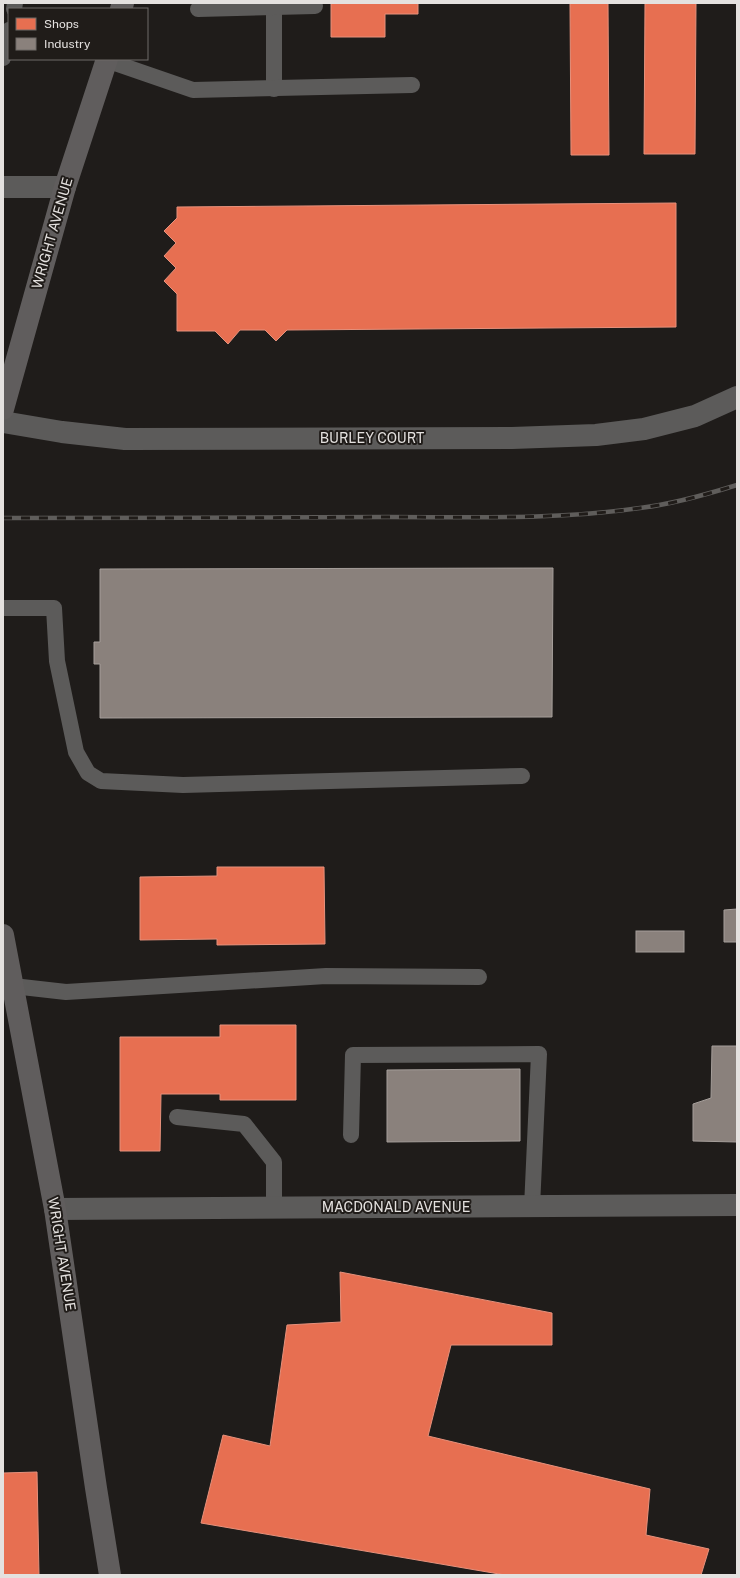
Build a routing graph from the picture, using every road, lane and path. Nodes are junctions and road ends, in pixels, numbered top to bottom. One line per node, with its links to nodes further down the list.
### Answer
1 (315, 6): 2 (lane)
2 (274, 7): 3 (lane); 8 (lane)
3 (198, 9)
4 (8, 35): 5 (lane)
5 (3, 58)
6 (106, 60): 8 (lane); 10 (main road, WRIGHT AVENUE)
7 (412, 85): 8 (lane)
8 (274, 89)
9 (3, 187): 10 (street)
10 (65, 187): 11 (main road, WRIGHT AVENUE)
11 (7, 380): 13 (main road, WRIGHT AVENUE)
12 (737, 397): 14 (street, BURLEY COURT)
13 (3, 409)
14 (3, 422)
15 (3, 608): 16 (lane)
16 (522, 776)
17 (3, 935): 19 (main road, WRIGHT AVENUE)
18 (479, 977): 19 (lane)
19 (13, 986): 25 (main road, WRIGHT AVENUE)
20 (177, 1117): 24 (lane)
21 (351, 1135): 23 (lane)
22 (737, 1205): 23 (street, MACDONALD AVENUE)
23 (532, 1207): 24 (street, MACDONALD AVENUE)
24 (274, 1208): 25 (street, MACDONALD AVENUE)
25 (55, 1209): 26 (main road, WRIGHT AVENUE)
26 (110, 1575)

